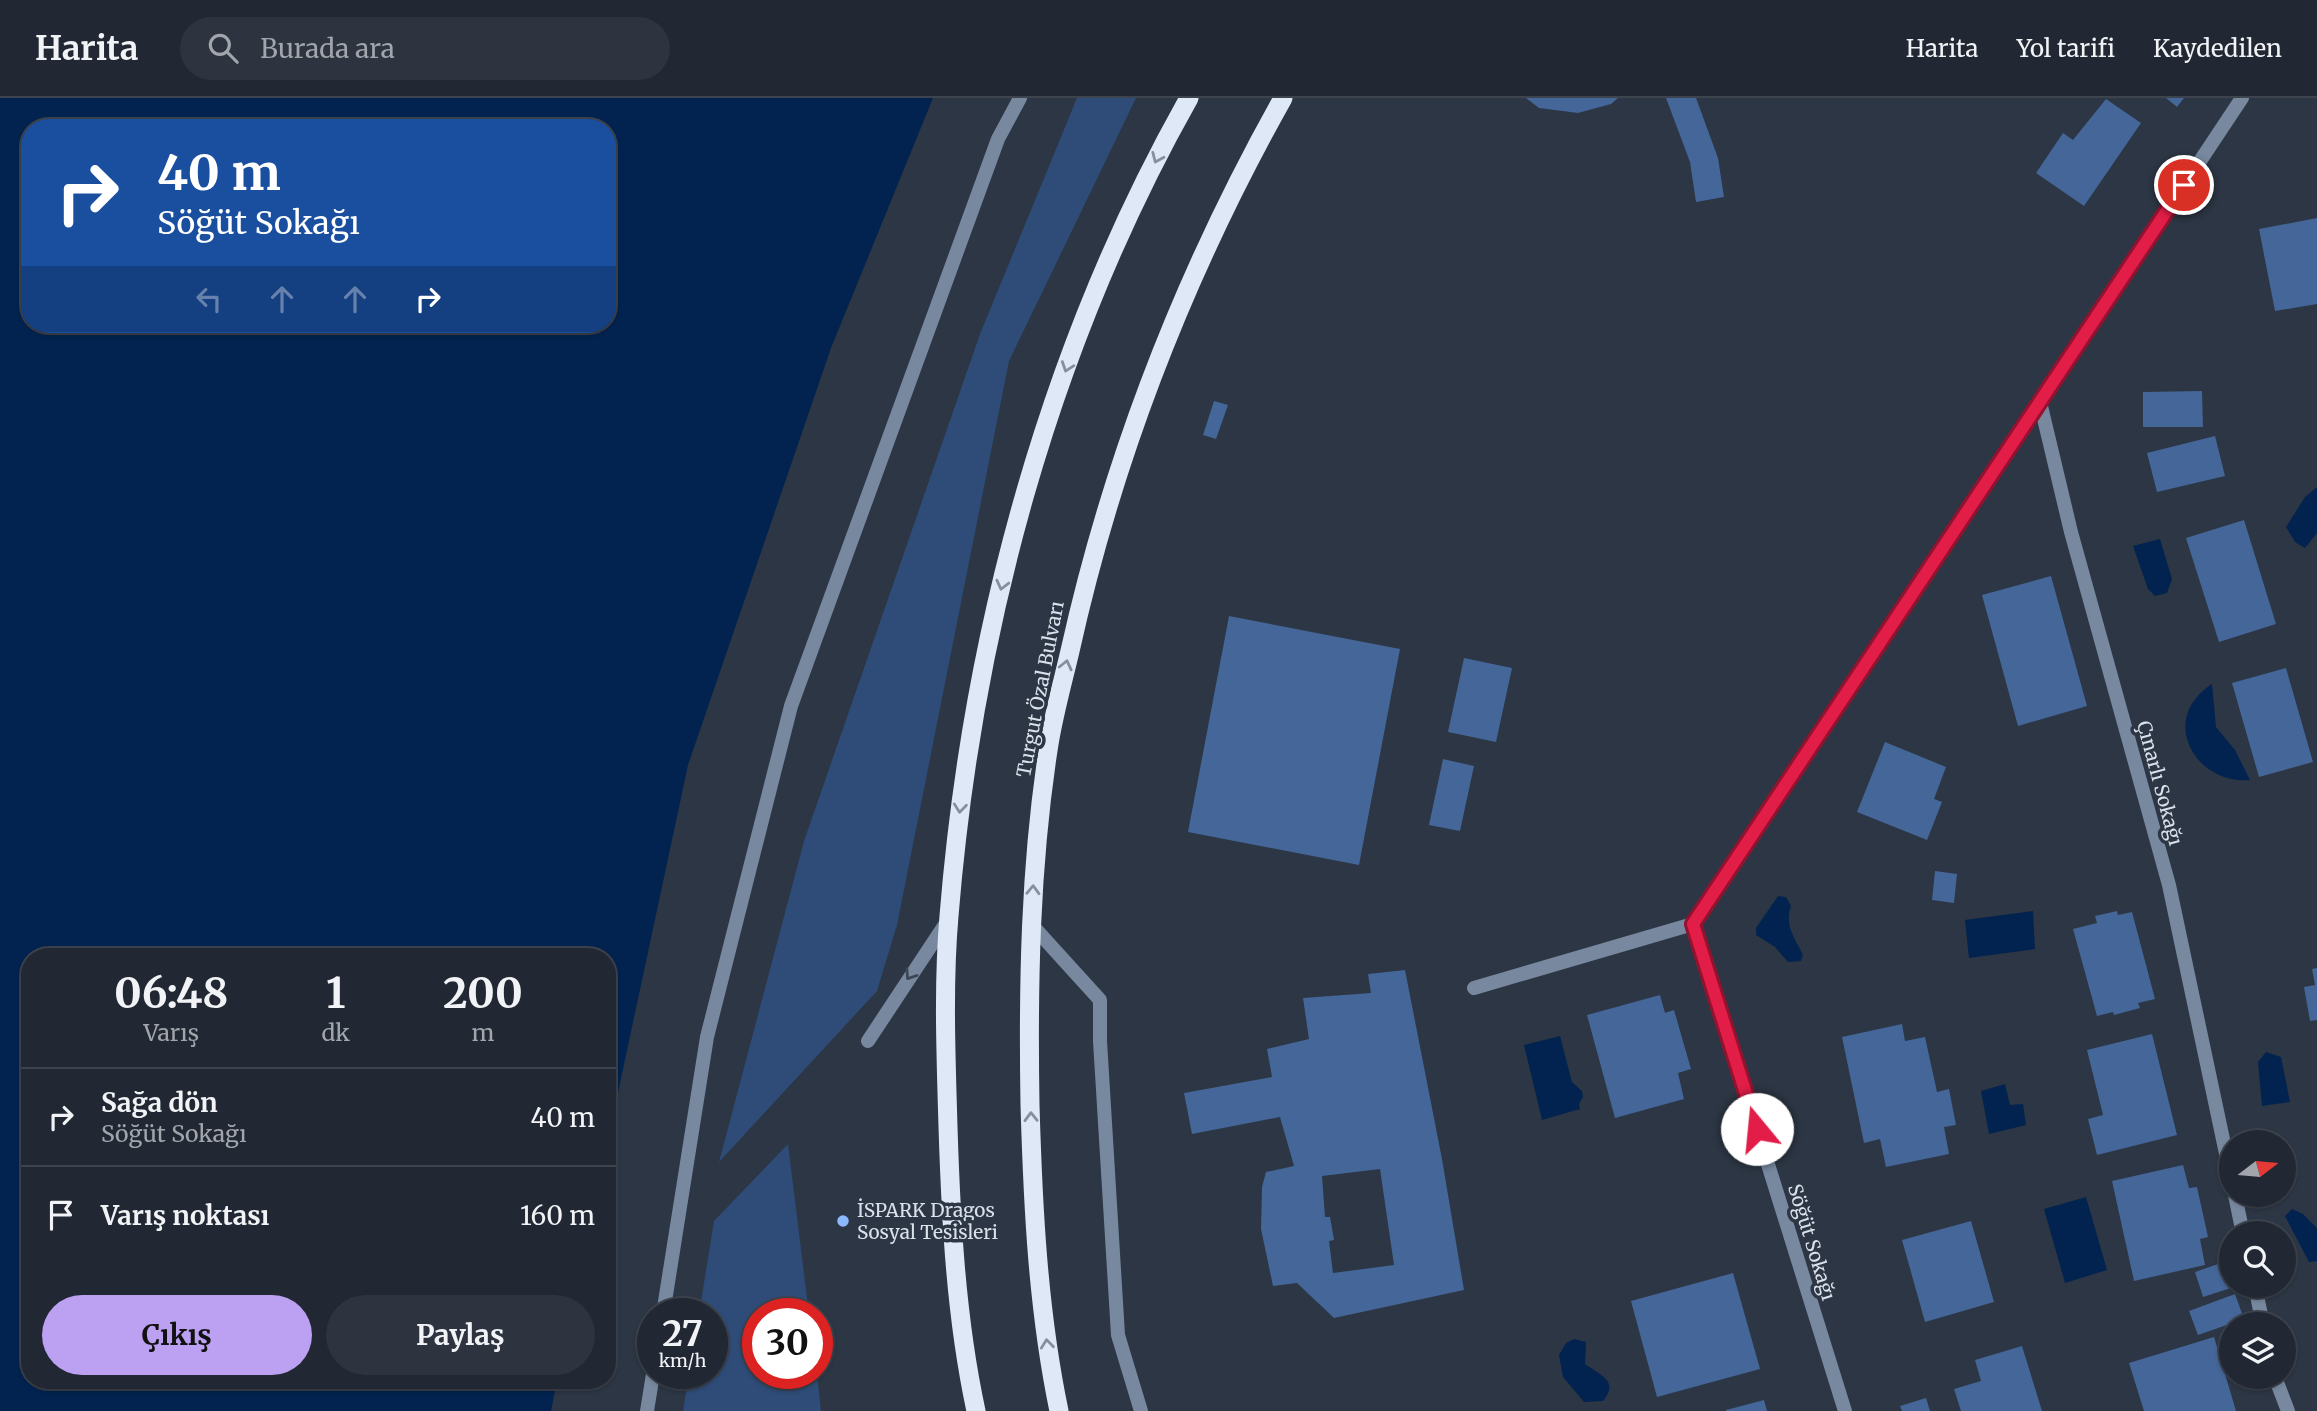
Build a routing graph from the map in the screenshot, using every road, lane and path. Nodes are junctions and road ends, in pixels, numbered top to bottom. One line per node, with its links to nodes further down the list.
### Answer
1 (1020, 98): 12 (street)
2 (1189, 98): 6 (highway, one-way to 6)
3 (1283, 98): 7 (highway, Turgut Özal Bulvarı, one-way to 3)
4 (2242, 98): 5 (street)
5 (2040, 401): 8 (street); 11 (street, Çınarlı Sokağı)
6 (948, 919): 10 (street, one-way to 10); 16 (highway)
7 (1031, 924): 17 (highway, Turgut Özal Bulvarı, one-way to 7); 18 (street)
8 (1693, 924): 9 (street); 19 (street, Söğüt Sokağı)
9 (1474, 988)
10 (868, 1041)
11 (2221, 1130)
12 (666, 1298)
13 (651, 1389): 15 (street)
14 (2280, 1389): 20 (street)
15 (647, 1411)
16 (976, 1411)
17 (1059, 1411)
18 (1140, 1411)
19 (1845, 1411)
20 (2288, 1411)

